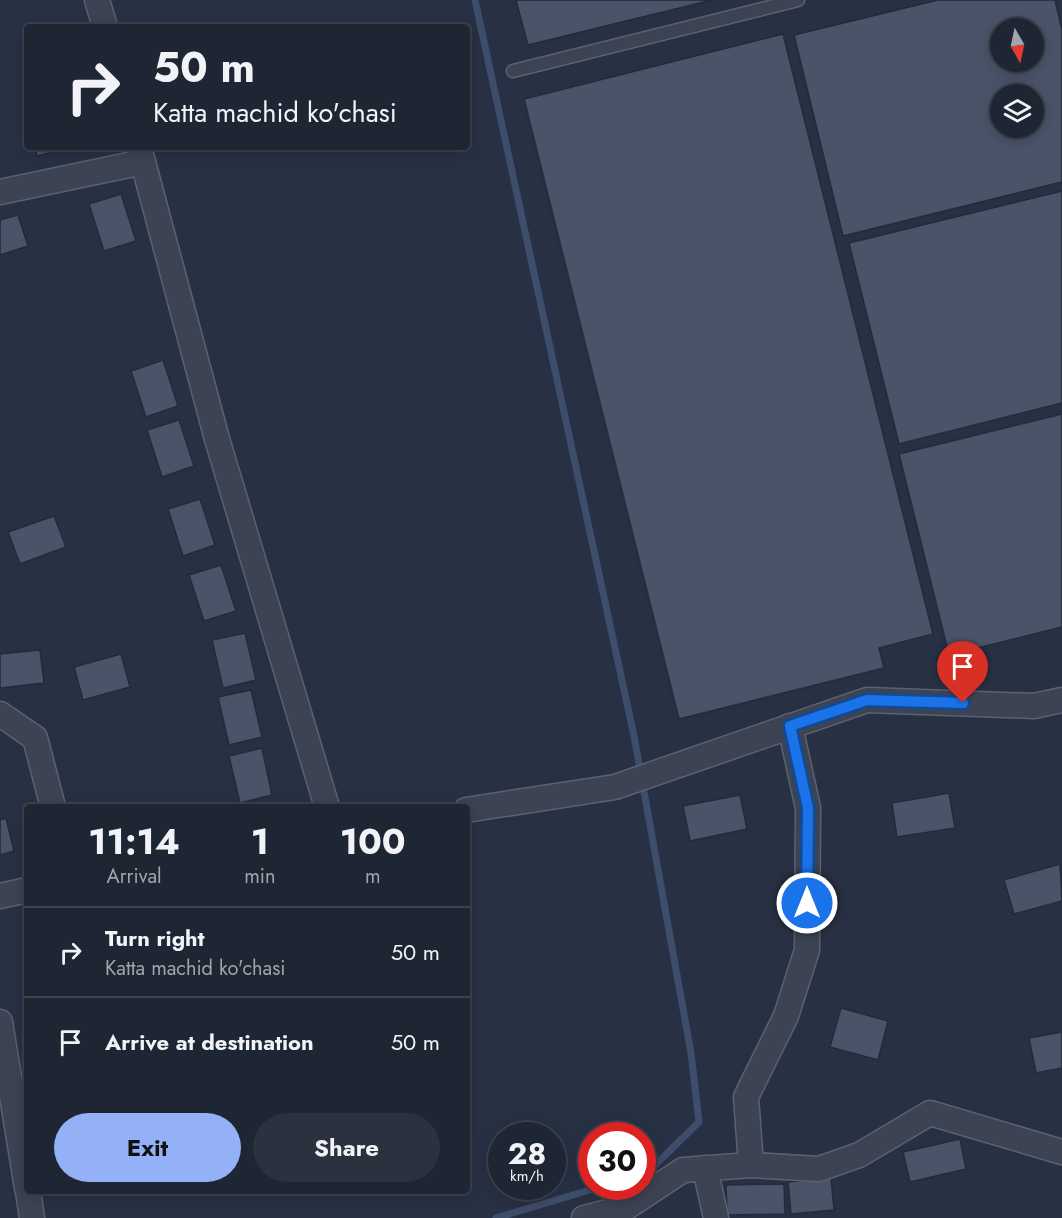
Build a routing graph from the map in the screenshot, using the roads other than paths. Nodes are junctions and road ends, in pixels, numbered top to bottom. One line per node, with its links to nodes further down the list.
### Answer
1 (97, 0): 3 (street)
2 (798, 0): 4 (lane)
3 (104, 24)
4 (513, 70)
5 (141, 154): 6 (street); 11 (street)
6 (0, 192)
7 (1062, 700): 9 (street)
8 (0, 714): 10 (street)
9 (790, 726): 12 (street); 17 (street)
10 (52, 804)
11 (326, 804)
12 (470, 809)
13 (24, 891): 14 (street)
14 (0, 896)
15 (0, 1022): 19 (street)
16 (1062, 1152): 17 (street)
17 (751, 1165): 18 (street)
18 (705, 1168): 22 (street); 23 (street)
19 (24, 1170)
20 (28, 1194): 21 (street)
21 (32, 1218)
22 (584, 1218)
23 (716, 1218)

